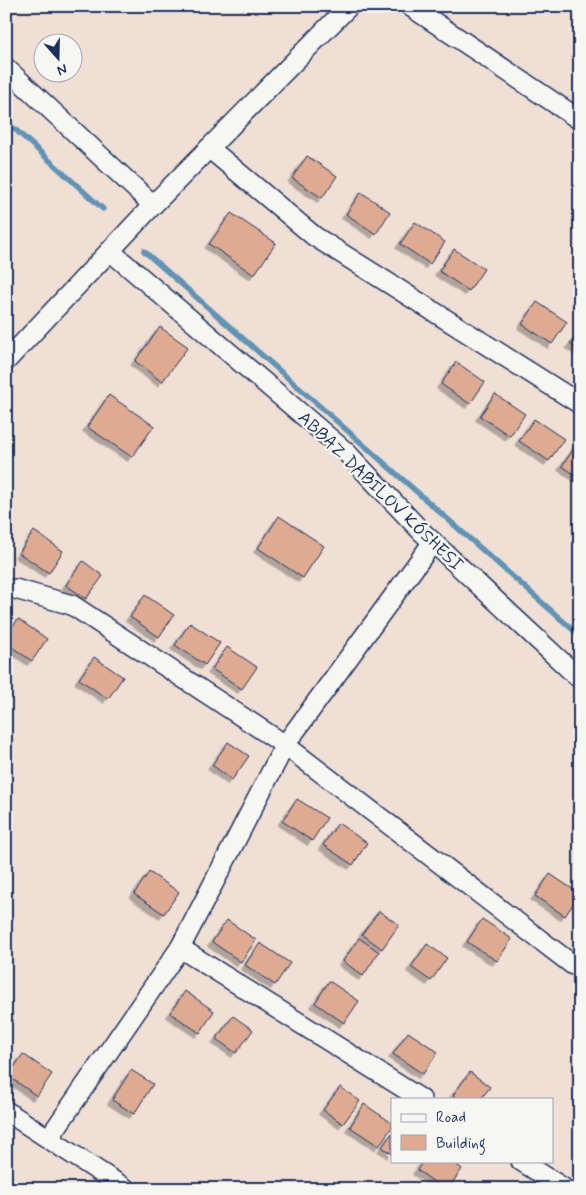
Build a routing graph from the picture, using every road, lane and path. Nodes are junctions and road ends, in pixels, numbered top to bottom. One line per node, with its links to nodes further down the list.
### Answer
1 (349, 6): 5 (street)
2 (410, 6): 4 (street)
3 (6, 68): 6 (street)
4 (580, 120)
5 (209, 148): 6 (street); 9 (street)
6 (153, 205): 7 (street)
7 (110, 251): 8 (street); 10 (street, ABBAZ DABILOV KÓSHESI)
8 (6, 361)
9 (580, 404)
10 (433, 542): 12 (street, ABBAZ DABILOV KÓSHESI); 13 (street)
11 (14, 589): 13 (street)
12 (580, 679)
13 (286, 745): 14 (street); 15 (street)
14 (180, 948): 16 (street); 18 (street)
15 (574, 965)
16 (419, 1098)
17 (6, 1111): 18 (street)
18 (49, 1138): 20 (street)
19 (523, 1162): 21 (street)
20 (126, 1189)
21 (565, 1189)

